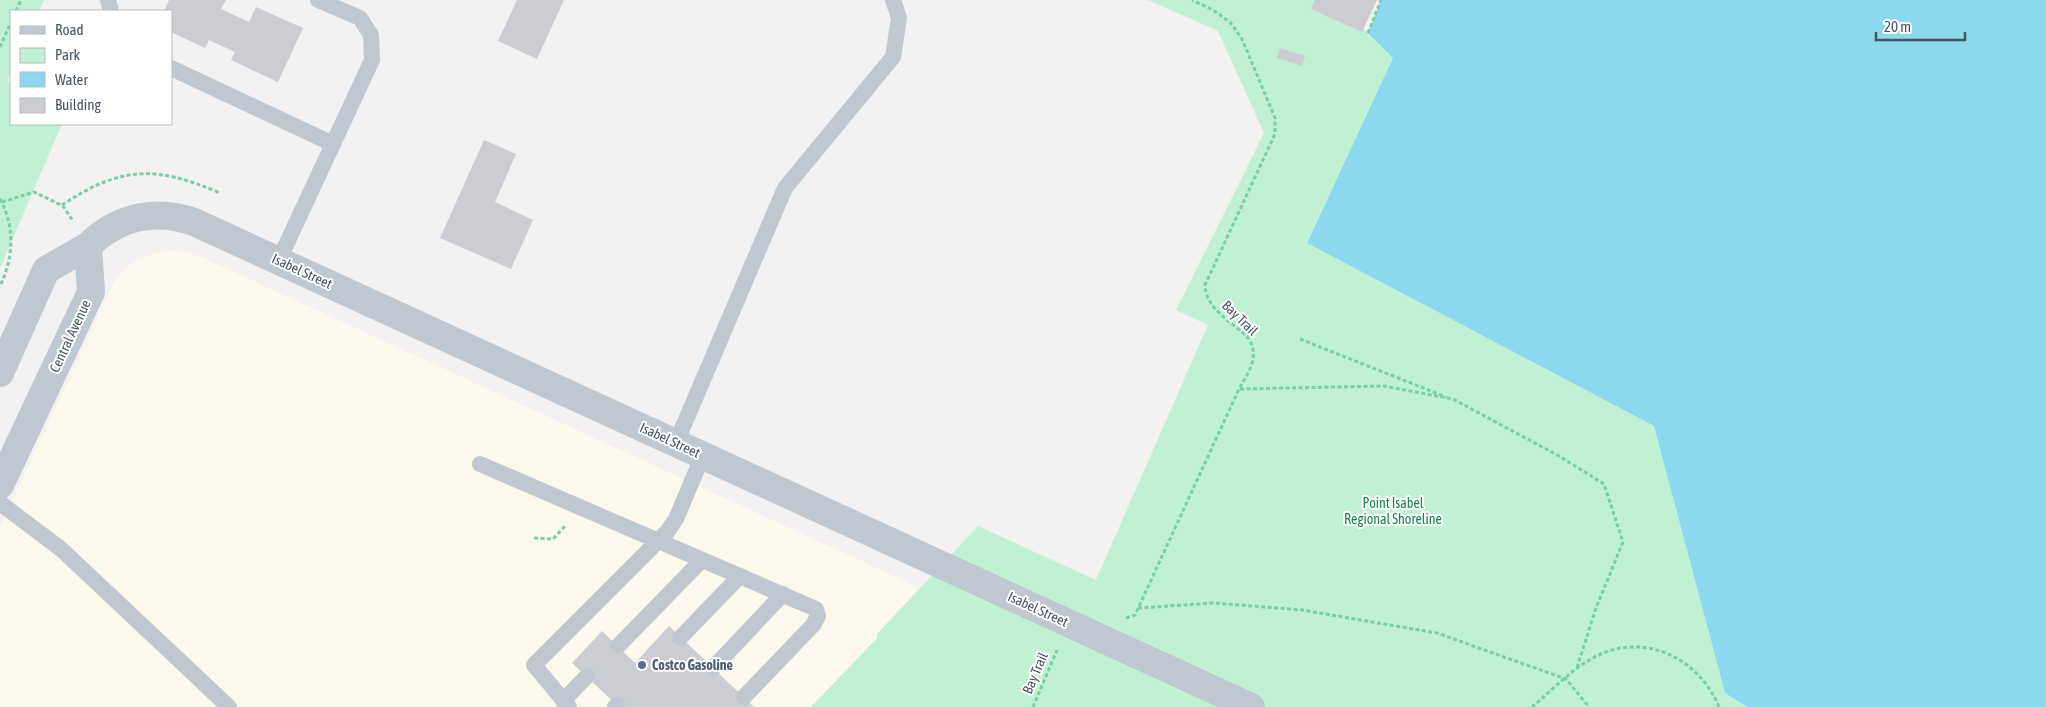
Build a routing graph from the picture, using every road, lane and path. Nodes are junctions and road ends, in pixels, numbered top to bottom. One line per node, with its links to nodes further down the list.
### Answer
1 (318, 0): 5 (lane)
2 (893, 0): 21 (lane)
3 (1192, 0): 19 (path, Bay Trail)
4 (1381, 0): 7 (path)
5 (344, 5): 10 (lane)
6 (10, 24): 8 (path)
7 (1368, 33)
8 (0, 48)
9 (172, 68): 10 (lane)
10 (333, 144): 15 (lane)
11 (220, 192): 13 (path)
12 (1, 200): 13 (path); 16 (path)
13 (62, 205): 14 (path)
14 (88, 246): 15 (street, Isabel Street); 18 (street); 24 (street, Central Avenue)
15 (279, 260): 21 (street, Isabel Street)
16 (0, 286)
17 (1300, 339): 20 (path)
18 (0, 373)
19 (1239, 389): 20 (path); 32 (path, Bay Trail)
20 (1453, 400): 38 (path)
21 (676, 443): 22 (street, Isabel Street)
22 (703, 455): 28 (lane); 45 (street, Isabel Street)
23 (480, 464): 26 (lane)
24 (0, 486)
25 (0, 503): 43 (lane)
26 (582, 508): 27 (path); 28 (lane)
27 (534, 538)
28 (659, 541): 29 (lane); 42 (lane)
29 (702, 560): 30 (lane); 35 (lane)
30 (740, 576): 31 (lane); 34 (lane)
31 (783, 594): 37 (lane); 41 (lane)
32 (1138, 608): 33 (path, Bay Trail); 40 (path)
33 (1134, 615)
34 (680, 638)
35 (618, 646)
36 (1058, 649): 44 (path, Bay Trail)
37 (713, 668)
38 (1577, 668): 40 (path); 48 (path)
39 (587, 676): 42 (lane)
40 (1566, 679): 46 (path); 47 (path)
41 (744, 697)
42 (566, 704)
43 (229, 707)
44 (1033, 707)
45 (1251, 707)
46 (1532, 707)
47 (1589, 707)
48 (1719, 707)

